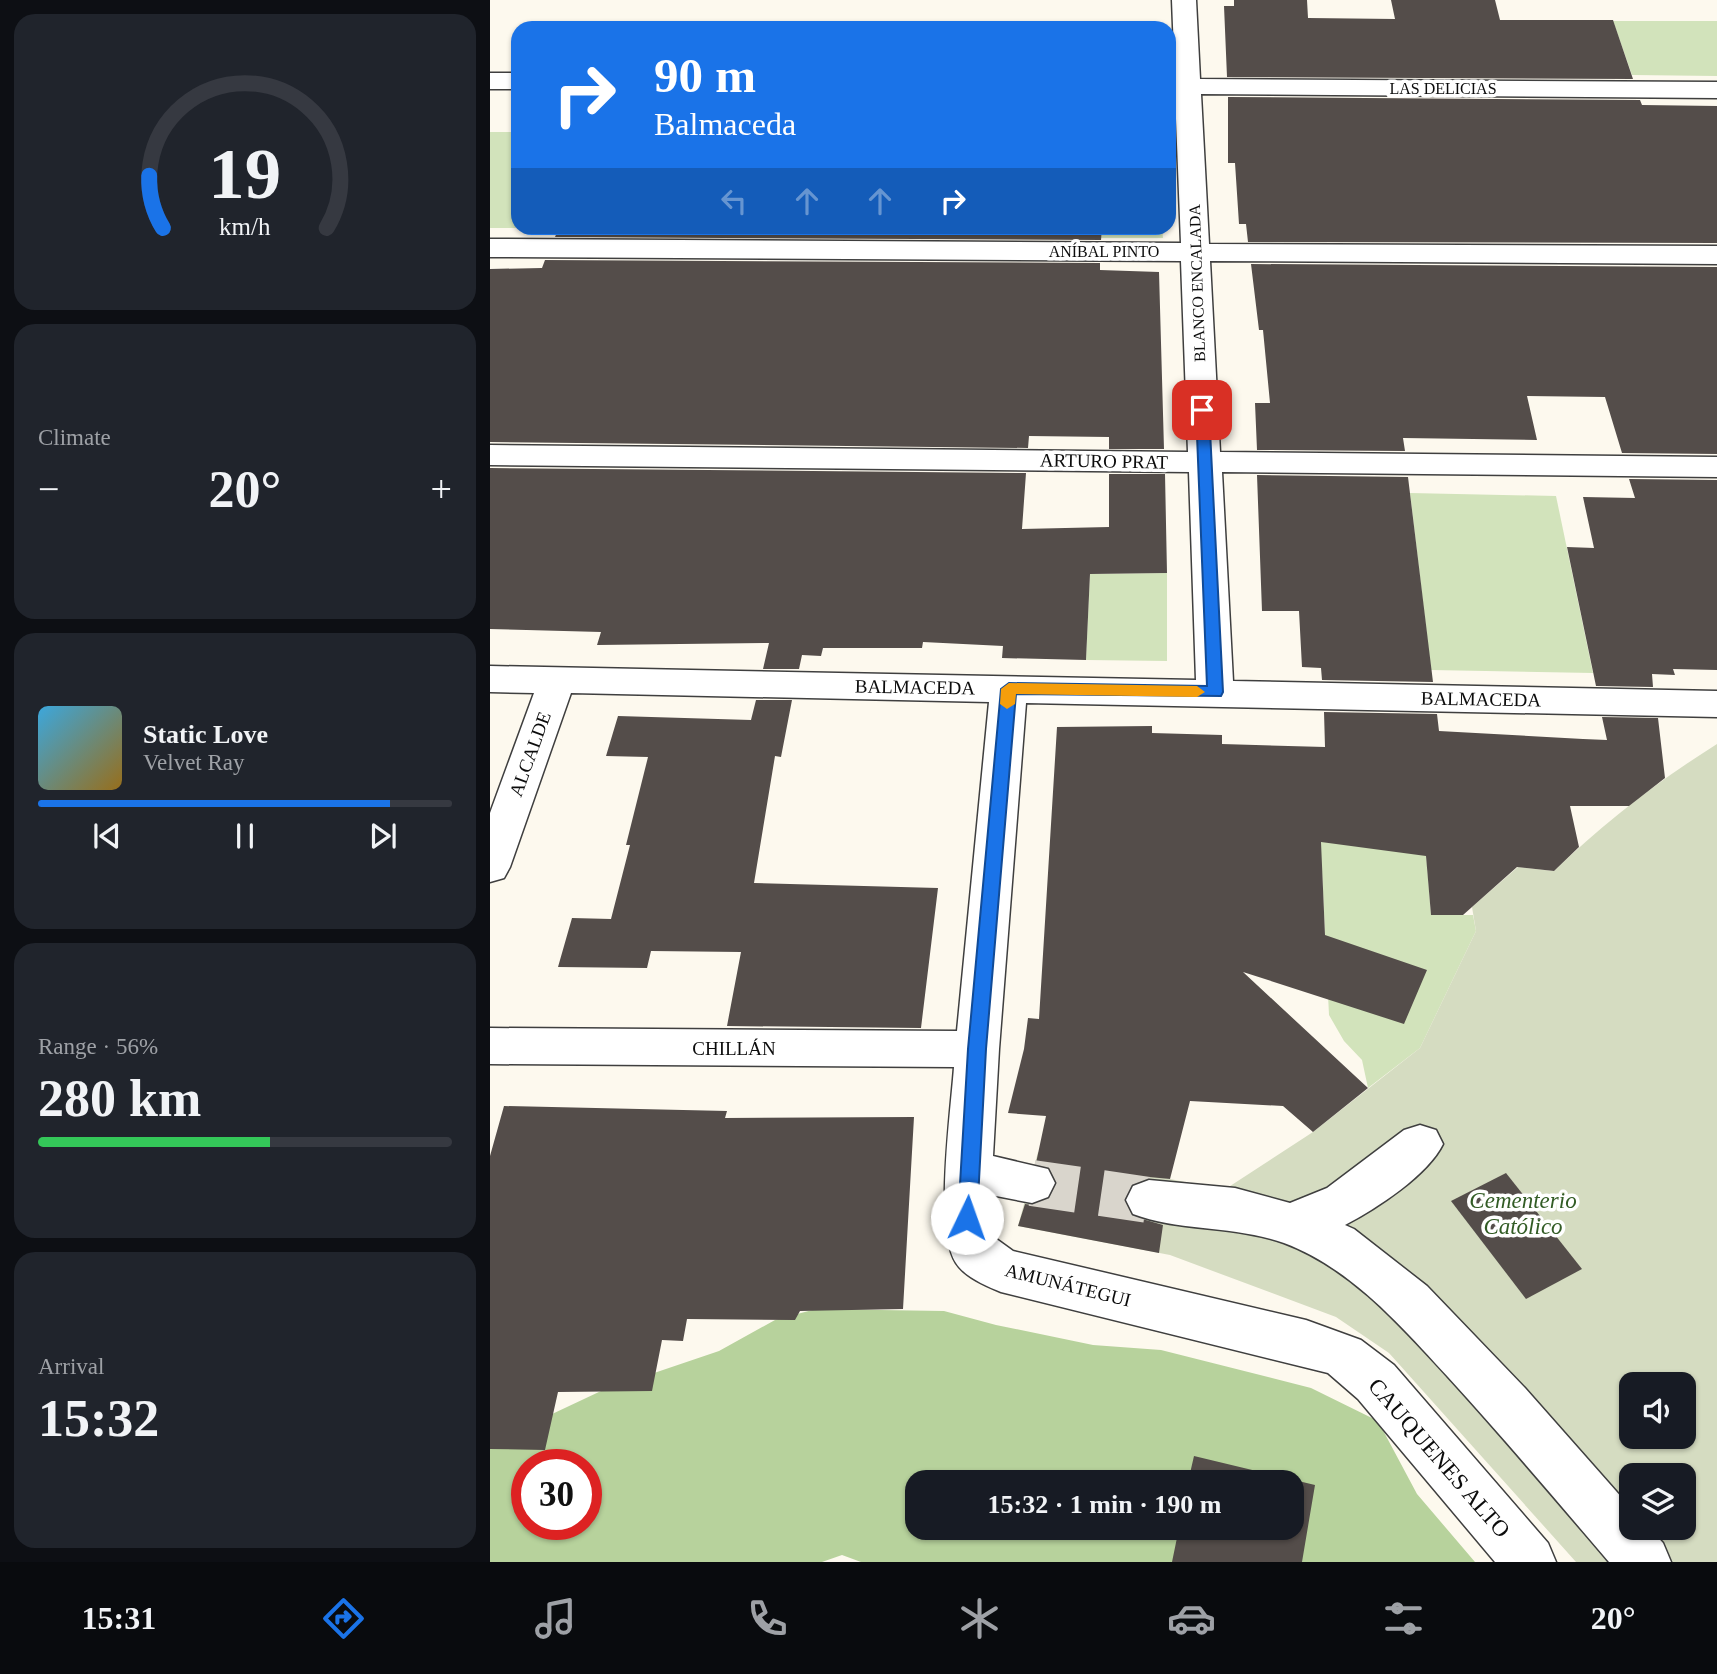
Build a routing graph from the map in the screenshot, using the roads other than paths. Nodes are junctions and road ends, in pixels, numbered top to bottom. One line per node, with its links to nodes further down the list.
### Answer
1 (1184, 0): 4 (street, BLANCO ENCALADA)
2 (490, 81): 3 (street)
3 (511, 81)
4 (1179, 86): 5 (street, LAS DELICIAS); 7 (street, BLANCO ENCALADA)
5 (1717, 90)
6 (490, 248): 7 (street, ANÍBAL PINTO)
7 (1195, 252): 8 (street, ANÍBAL PINTO); 10 (street, BLANCO ENCALADA)
8 (1717, 255)
9 (490, 455): 10 (street, ARTURO PRAT)
10 (1205, 462): 11 (street, ARTURO PRAT); 15 (street, BLANCO ENCALADA)
11 (1717, 467)
12 (490, 679): 13 (street, BALMACEDA)
13 (557, 681): 14 (street, BALMACEDA); 17 (street, ALCALDE)
14 (1009, 689): 15 (street, BALMACEDA); 19 (street, AMUNÁTEGUI)
15 (1215, 692): 16 (street, BALMACEDA)
16 (1717, 704)
17 (490, 867)
18 (490, 1046): 19 (street, CHILLÁN)
19 (977, 1049): 21 (street, AMUNÁTEGUI)
20 (1420, 1144): 24 (street)
21 (970, 1171): 22 (street); 25 (street, AMUNÁTEGUI)
22 (1032, 1183)
23 (1149, 1200): 24 (street)
24 (1290, 1224): 27 (street)
25 (1306, 1343): 26 (street, CAUQUENES ALTO)
26 (1529, 1562)
27 (1644, 1562)

